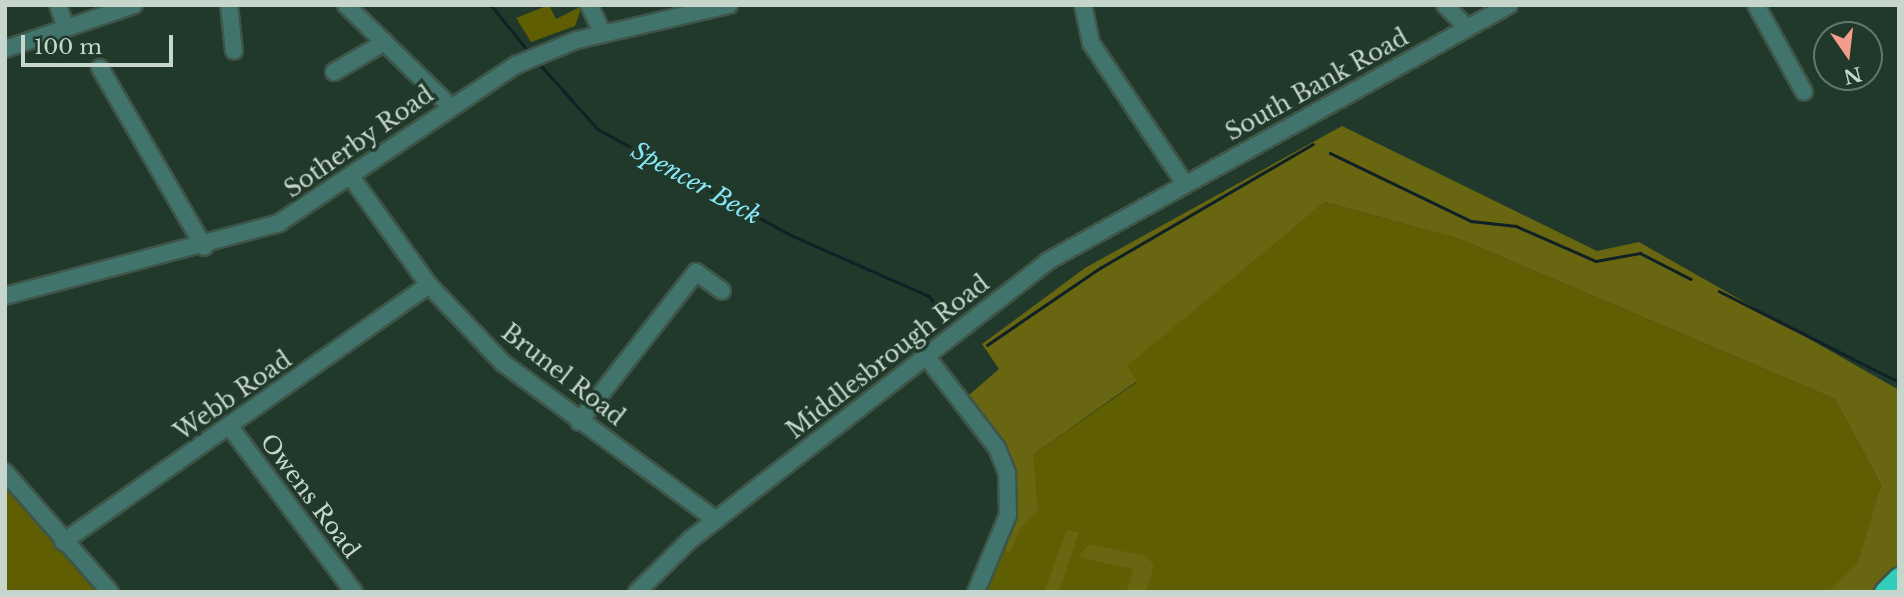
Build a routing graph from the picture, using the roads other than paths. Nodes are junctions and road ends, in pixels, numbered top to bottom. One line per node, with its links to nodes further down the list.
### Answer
1 (58, 5): 11 (street)
2 (134, 5): 11 (street)
3 (229, 5): 16 (street)
4 (346, 5): 14 (street)
5 (589, 5): 13 (street)
6 (729, 5): 13 (street, Sotherby Road)
7 (1083, 5): 22 (street)
8 (1445, 5): 12 (street)
9 (1509, 5): 12 (street, South Bank Road)
10 (1756, 5): 19 (street)
11 (66, 28): 15 (street)
12 (1466, 28): 22 (street, South Bank Road)
13 (603, 34): 20 (street, Sotherby Road)
14 (384, 42): 18 (street); 20 (street)
15 (5, 49)
16 (234, 51)
17 (100, 68): 23 (street)
18 (334, 72)
19 (1804, 92)
20 (450, 106): 21 (street, Sotherby Road)
21 (351, 177): 23 (street, Sotherby Road); 24 (street, Brunel Road)
22 (1185, 184): 27 (street, Middlesbrough Road)
23 (204, 247): 26 (street, Sotherby Road)
24 (429, 285): 28 (street, Brunel Road); 29 (street, Webb Road)
25 (722, 291): 28 (street)
26 (5, 296)
27 (926, 356): 31 (street, Middlesbrough Road); 37 (street)
28 (579, 422): 31 (street, Brunel Road)
29 (230, 426): 32 (street, Webb Road); 36 (street, Owens Road)
30 (5, 472): 32 (street)
31 (716, 520): 34 (street, Middlesbrough Road)
32 (62, 542): 35 (street)
33 (1899, 578): 38 (highway)
34 (639, 591)
35 (110, 592)
36 (354, 592)
37 (975, 592)
38 (1885, 592)

